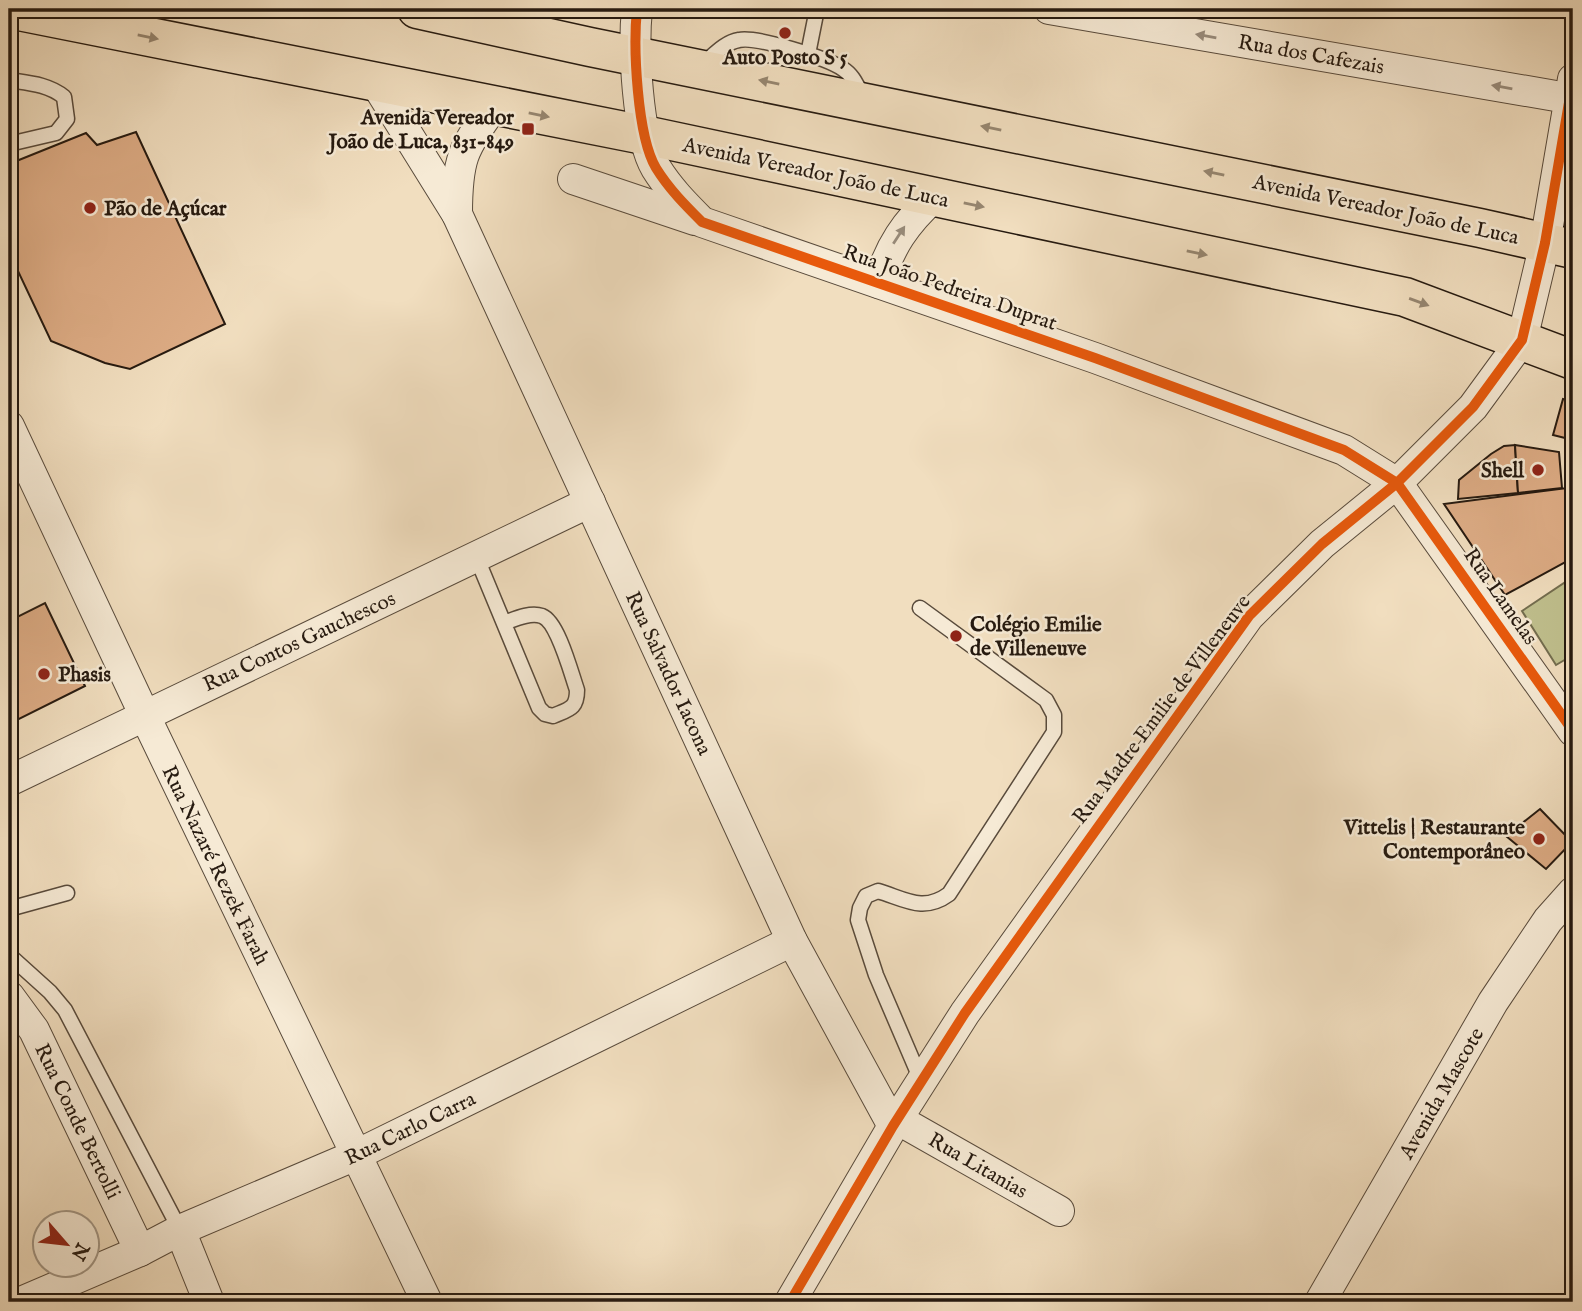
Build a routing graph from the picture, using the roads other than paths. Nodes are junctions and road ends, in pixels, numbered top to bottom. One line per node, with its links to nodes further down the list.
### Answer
1 (9, 9): 10 (main road, Avenida Vereador João de Luca, one-way to 10)
2 (417, 9): 7 (main road, Avenida Vereador João de Luca)
3 (637, 9): 7 (street, Rua João Pedreira Duprat)
4 (817, 9): 6 (lane)
5 (1049, 9): 11 (street, Rua dos Cafezais, one-way to 5)
6 (808, 54): 8 (lane); 12 (lane)
7 (635, 55): 8 (main road, Avenida Vereador João de Luca); 14 (street, Rua João Pedreira Duprat)
8 (698, 68): 12 (main road, Avenida Vereador João de Luca, one-way to 8)
9 (9, 80): 15 (lane)
10 (375, 82): 13 (main road, Avenida Vereador João de Luca); 18 (street, Rua Salvador Iacona)
11 (1572, 92): 20 (street, Rua Madre Emilie de Villeneuve)
12 (867, 102): 20 (main road, Avenida Vereador João de Luca, one-way to 12)
13 (494, 106): 14 (main road, Avenida Vereador João de Luca, one-way to 14); 18 (street, Rua Salvador Iacona)
14 (644, 135): 17 (main road, Avenida Vereador João de Luca); 19 (street, Rua João Pedreira Duprat)
15 (9, 144)
16 (573, 179): 19 (street, Rua João Pedreira Duprat)
17 (934, 197): 21 (street, Rua João Pedreira Duprat, one-way to 17); 22 (main road, Avenida Vereador João de Luca, one-way to 22)
18 (457, 214): 26 (street, Rua Salvador Iacona)
19 (702, 222): 21 (street, Rua João Pedreira Duprat)
20 (1559, 246): 22 (street, Rua Madre Emilie de Villeneuve)
21 (879, 283): 25 (street, Rua João Pedreira Duprat)
22 (1522, 340): 23 (main road, Avenida Vereador João de Luca); 25 (street, Rua Madre Emilie de Villeneuve)
23 (1573, 360)
24 (9, 426): 30 (street, Rua Nazaré Rezek Farah)
25 (1397, 483): 31 (street, Rua Lamelas); 39 (street, Rua Madre Emilie de Villeneuve)
26 (590, 502): 27 (street, Rua Contos Gauchescos); 36 (street, Rua Salvador Iacona)
27 (476, 556): 29 (lane); 30 (street, Rua Contos Gauchescos)
28 (920, 608): 39 (lane)
29 (504, 623): 29 (lane)
30 (144, 714): 32 (street, Rua Contos Gauchescos); 41 (street, Rua Nazaré Rezek Farah)
31 (1573, 731)
32 (9, 781)
33 (1573, 892): 49 (street, Avenida Mascote)
34 (66, 893): 35 (lane)
35 (9, 909)
36 (792, 940): 40 (street, Rua Salvador Iacona); 41 (street, Rua Carlo Carra)
37 (9, 955): 43 (lane)
38 (9, 996): 44 (street, Rua Conde Bertolli)
39 (921, 1082): 40 (street, Rua Madre Emilie de Villeneuve)
40 (895, 1122): 42 (street, Rua Litanias); 48 (street, Rua Madre Emilie de Villeneuve)
41 (356, 1155): 43 (street, Rua Carlo Carra); 47 (street, Rua Nazaré Rezek Farah)
42 (1059, 1211)
43 (180, 1230): 44 (street, Rua Carlo Carra); 46 (street)
44 (140, 1251): 45 (street, Rua Carlo Carra)
45 (22, 1302)
46 (209, 1302)
47 (427, 1302)
48 (790, 1302)
49 (1320, 1302)

